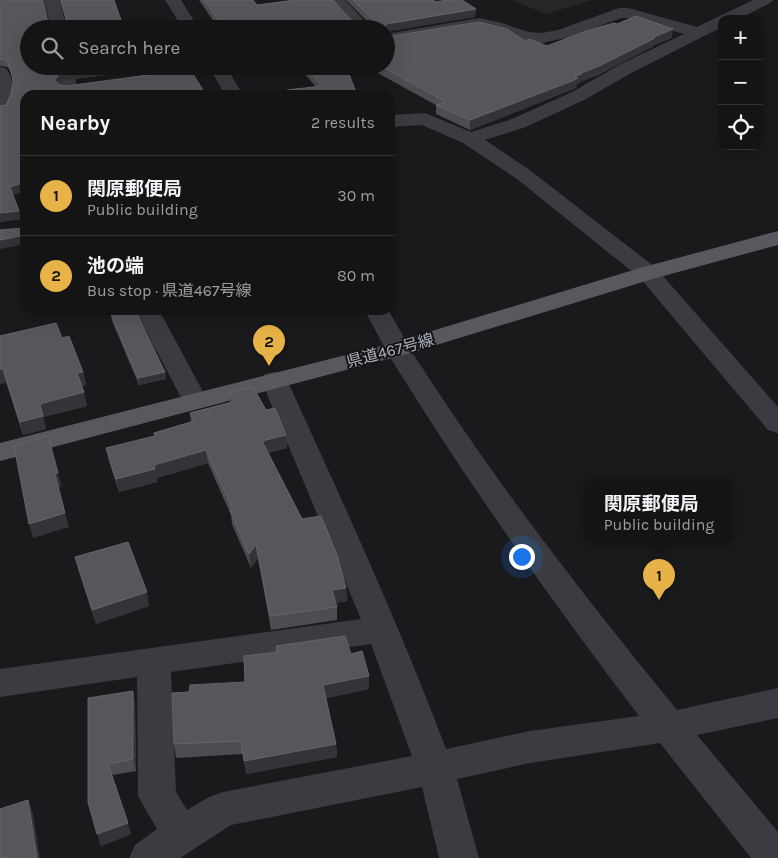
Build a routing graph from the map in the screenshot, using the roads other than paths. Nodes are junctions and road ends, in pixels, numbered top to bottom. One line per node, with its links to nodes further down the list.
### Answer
1 (52, 0): 7 (street)
2 (173, 0): 8 (street)
3 (336, 0): 9 (street)
4 (764, 0): 5 (street); 6 (street)
5 (778, 6)
6 (734, 15)
7 (57, 20)
8 (185, 20)
9 (355, 20)
10 (718, 23): 11 (street)
11 (699, 34): 12 (street); 24 (street)
12 (395, 37)
13 (0, 72): 22 (street)
14 (65, 75): 19 (street)
15 (156, 75): 17 (street)
16 (223, 75): 21 (street)
17 (133, 78)
18 (86, 84): 20 (street)
19 (68, 90)
20 (71, 90)
21 (231, 90)
22 (0, 108)
23 (395, 121): 24 (street)
24 (470, 139): 26 (street)
25 (778, 238): 26 (main road, 県道467号線)
26 (648, 273): 29 (main road, 県道467号線); 32 (street)
27 (149, 315): 31 (street)
28 (379, 315): 29 (street)
29 (398, 349): 30 (main road, 県道467号線); 38 (street)
30 (274, 380): 31 (main road, 県道467号線); 34 (street)
31 (195, 401): 33 (main road, 県道467号線)
32 (778, 424)
33 (0, 452)
34 (382, 629): 35 (street); 39 (street)
35 (154, 662): 36 (street); 40 (street)
36 (0, 683)
37 (778, 703): 38 (street)
38 (667, 727): 39 (street); 43 (street)
39 (435, 768): 40 (street); 42 (street)
40 (181, 834): 41 (street)
41 (149, 858)
42 (459, 858)
43 (776, 858)

